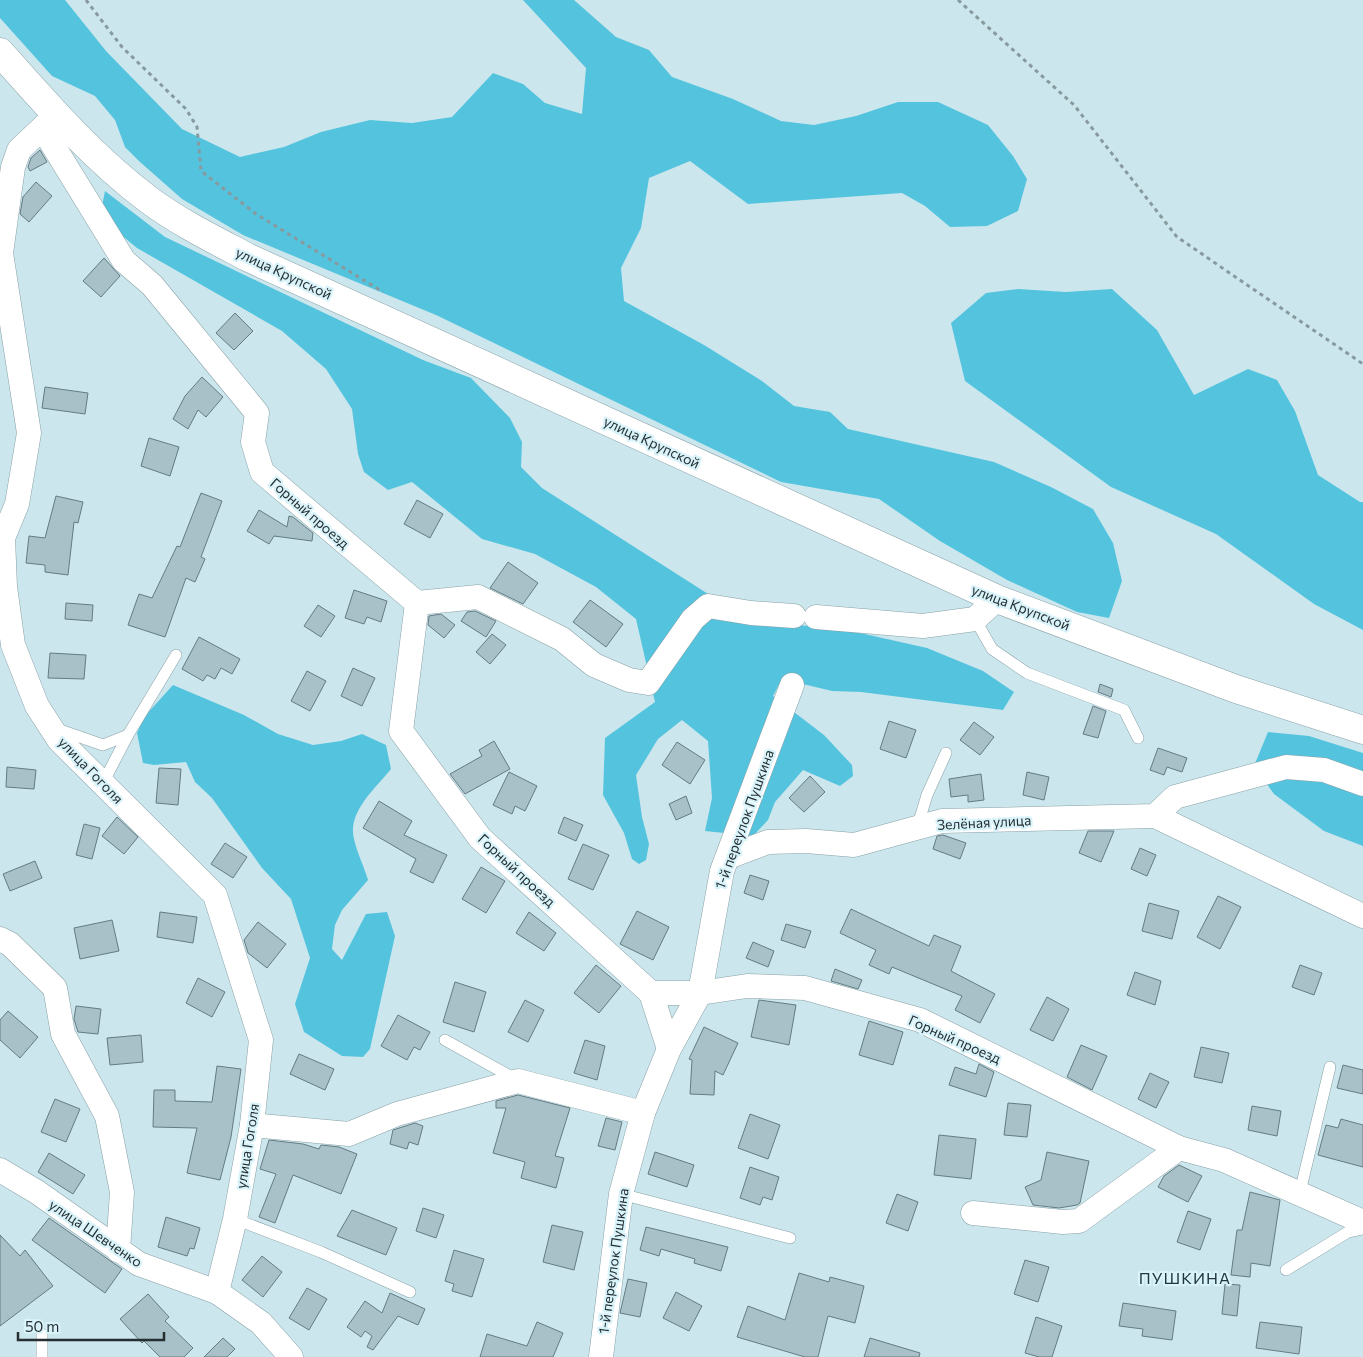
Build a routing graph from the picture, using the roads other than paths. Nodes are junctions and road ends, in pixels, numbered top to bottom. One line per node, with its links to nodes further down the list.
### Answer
1 (0, 52): 2 (street, улица Крупской)
2 (56, 115): 3 (street, улица Гоголя); 4 (street, улица Крупской); 5 (street, Горный проезд)
3 (2, 538): 9 (street, улица Гоголя)
4 (997, 599): 6 (street); 10 (street, улица Крупской)
5 (416, 603): 6 (street); 21 (street, Горный проезд)
6 (975, 619): 12 (lane)
7 (176, 655): 11 (lane)
8 (792, 685): 18 (street, 1-й переулок Пушкина)
9 (51, 727): 11 (lane); 14 (street, улица Гоголя)
10 (1363, 730)
11 (128, 735): 14 (lane)
12 (1138, 738)
13 (946, 753): 17 (lane)
14 (103, 783): 28 (street, улица Гоголя)
15 (1363, 784): 16 (street)
16 (1155, 816): 17 (street, Зелёная улица); 19 (street, Зелёная улица)
17 (917, 828): 18 (street, Зелёная улица)
18 (728, 857): 22 (street, 1-й переулок Пушкина)
19 (1363, 916)
20 (0, 939): 38 (street)
21 (651, 993): 22 (street, Горный проезд); 24 (street)
22 (700, 993): 24 (street, 1-й переулок Пушкина); 29 (street, Горный проезд)
23 (445, 1040): 26 (lane)
24 (668, 1049): 27 (street, 1-й переулок Пушкина)
25 (1330, 1067): 31 (lane)
26 (518, 1081): 27 (street); 28 (street)
27 (643, 1113): 32 (street, 1-й переулок Пушкина)
28 (252, 1126): 34 (street, улица Гоголя)
29 (1179, 1148): 31 (street, Горный проезд); 33 (street)
30 (0, 1170): 38 (street, улица Шевченко)
31 (1300, 1192): 35 (street, Горный проезд)
32 (620, 1194): 37 (lane); 45 (street, 1-й переулок Пушкина)
33 (973, 1213)
34 (235, 1219): 40 (street, улица Гоголя); 41 (lane)
35 (1363, 1222)
36 (1363, 1229): 39 (lane)
37 (790, 1238)
38 (118, 1250): 40 (street, улица Шевченко)
39 (1286, 1270)
40 (217, 1292): 44 (street, улица Шевченко)
41 (410, 1292)
42 (42, 1334): 43 (lane)
43 (42, 1357)
44 (291, 1357)
45 (601, 1357)

